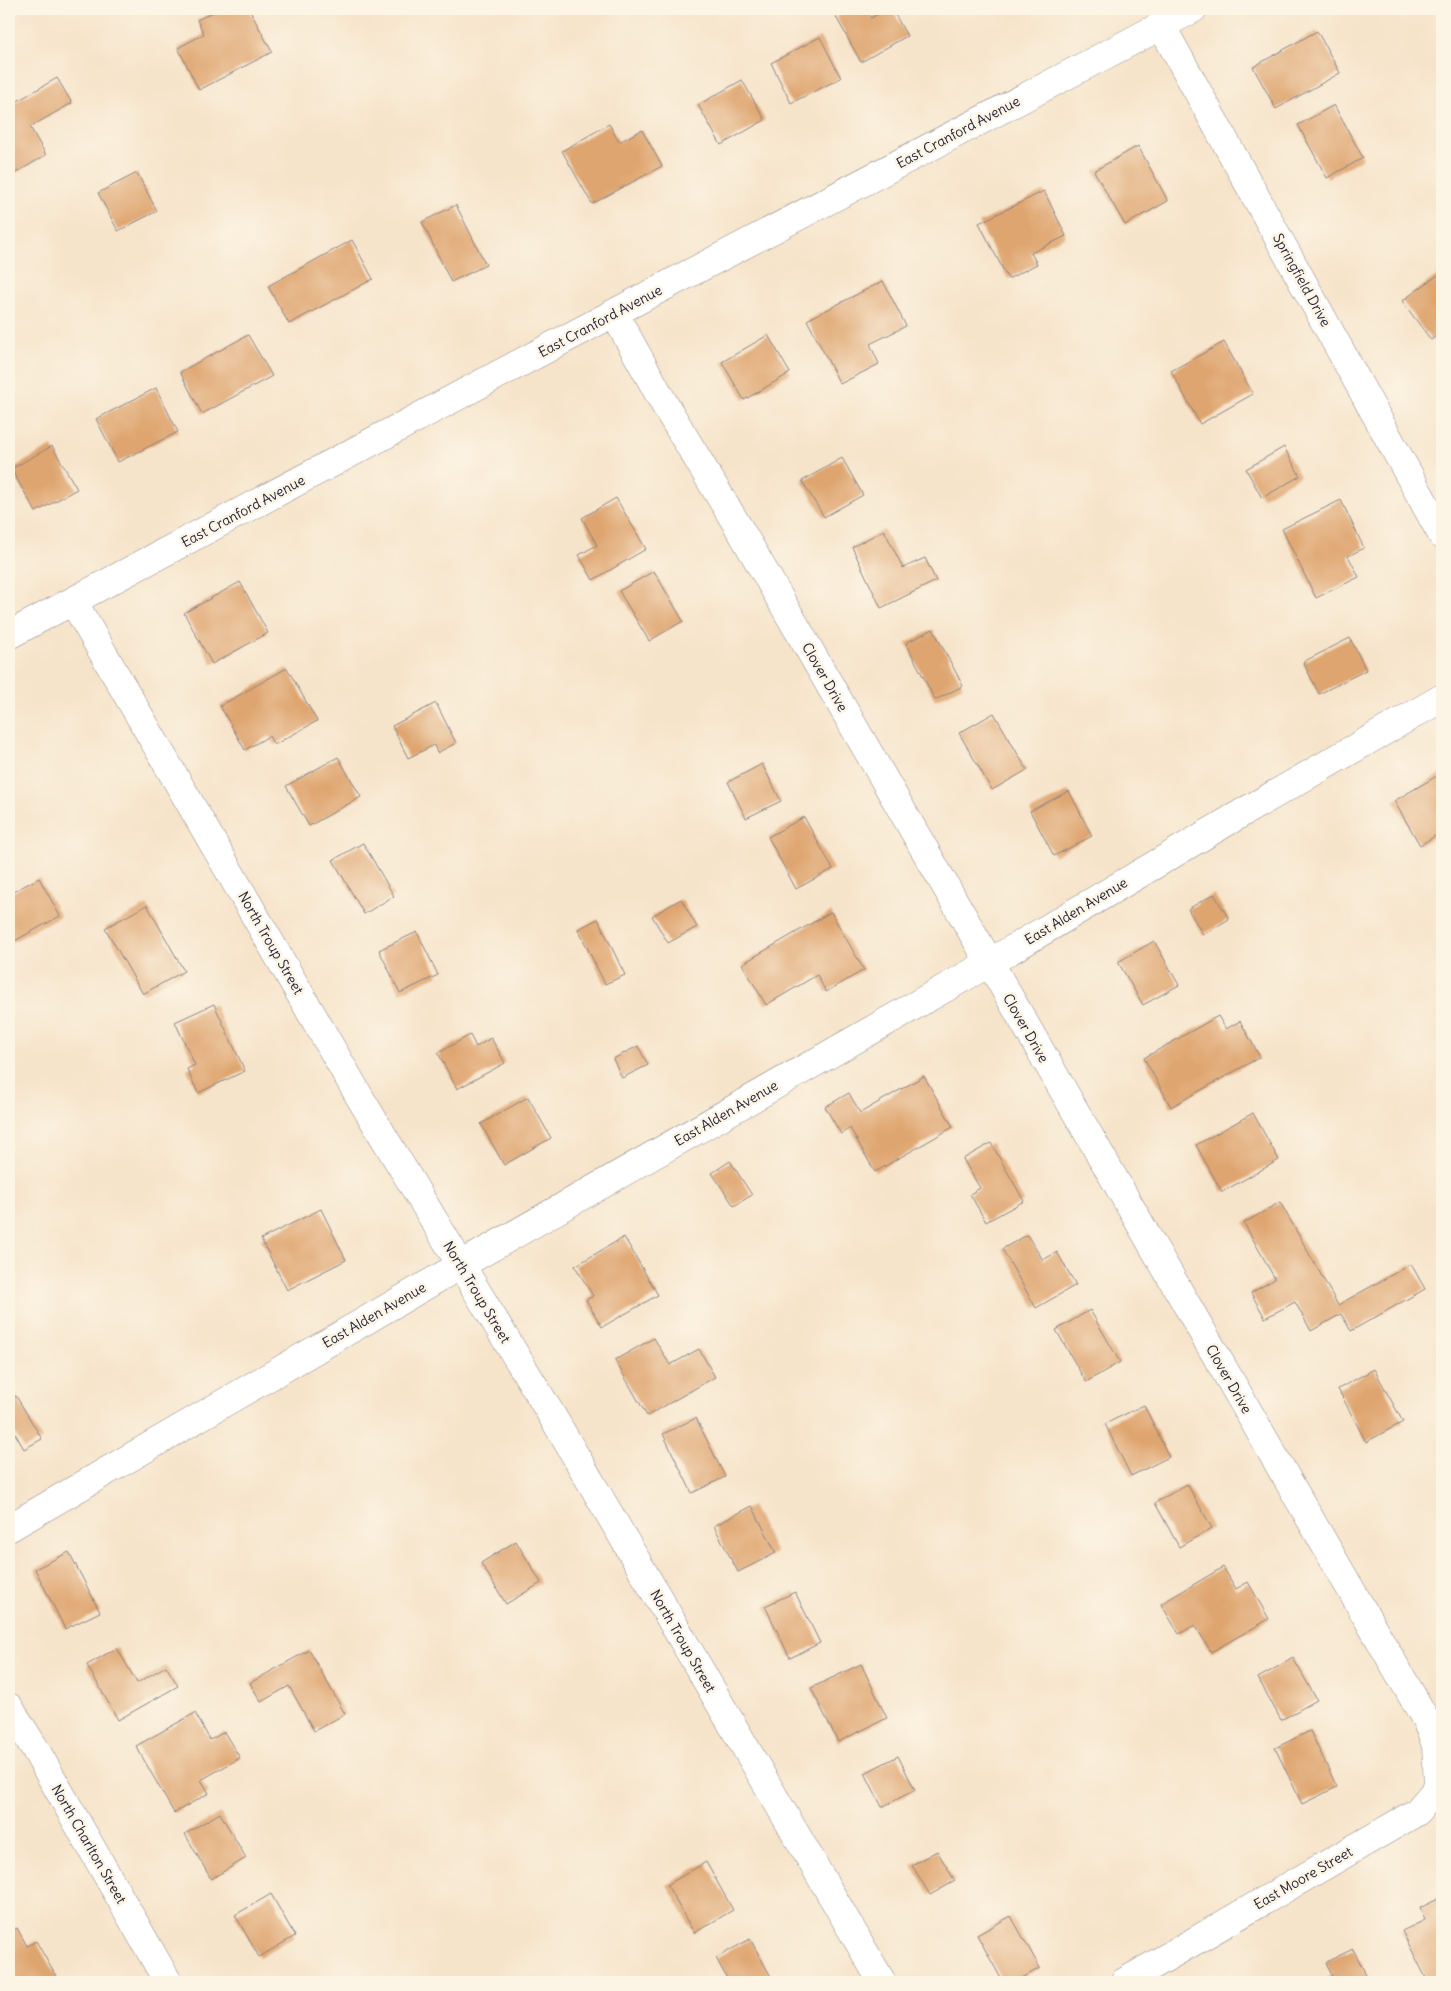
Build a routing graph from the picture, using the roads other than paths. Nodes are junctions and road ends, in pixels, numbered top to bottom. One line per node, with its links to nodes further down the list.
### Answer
1 (1193, 9): 2 (street, East Cranford Avenue)
2 (1161, 25): 3 (street, East Cranford Avenue); 4 (street, Springfield Drive)
3 (614, 313): 5 (street, East Cranford Avenue); 8 (street, Clover Drive)
4 (1442, 535)
5 (74, 601): 6 (street, East Cranford Avenue); 9 (street, North Troup Street)
6 (9, 635)
7 (1442, 698): 8 (street, East Alden Avenue)
8 (989, 963): 9 (street, East Alden Avenue); 12 (street, Clover Drive)
9 (461, 1265): 10 (street, East Alden Avenue); 14 (street, North Troup Street)
10 (9, 1528)
11 (9, 1707): 13 (street, North Charlton Street)
12 (1436, 1745): 15 (street, East Moore Street)
13 (168, 1982)
14 (882, 1982)
15 (1124, 1982)

